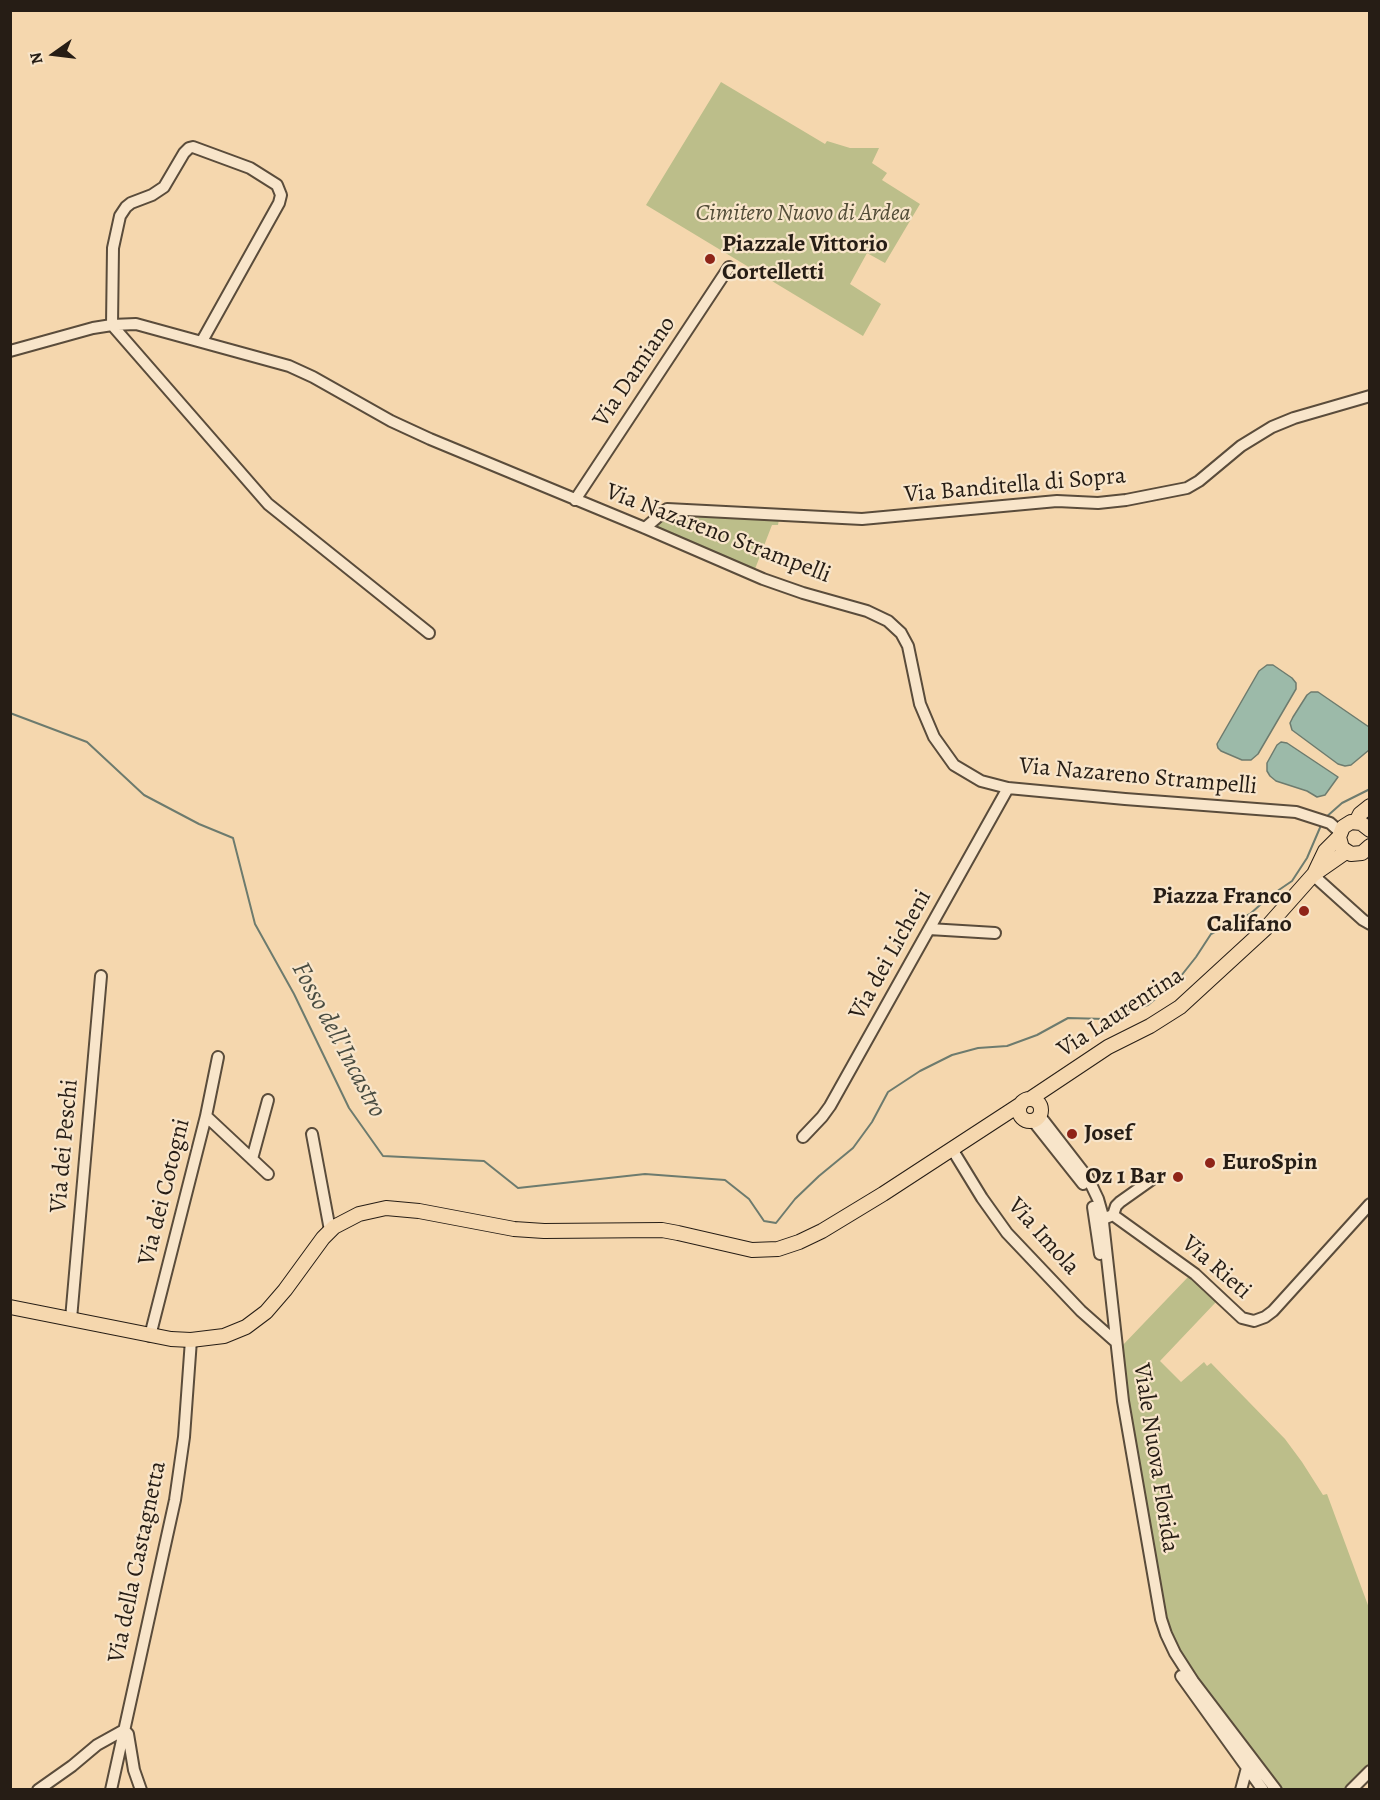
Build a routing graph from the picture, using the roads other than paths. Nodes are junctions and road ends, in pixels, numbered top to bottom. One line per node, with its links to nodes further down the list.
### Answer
1 (729, 267): 6 (street, Via Damiano)
2 (112, 325): 3 (street, Via Nazareno Strampelli); 3 (street); 4 (street, Via Nazareno Strampelli); 8 (street)
3 (202, 341): 6 (street, Via Nazareno Strampelli)
4 (10, 351)
5 (1370, 396): 7 (street, Via Banditella di Sopra)
6 (575, 500): 7 (street, Via Nazareno Strampelli)
7 (645, 528): 9 (street, Via Nazareno Strampelli)
8 (429, 633)
9 (1008, 788): 13 (street, Via Nazareno Strampelli); 18 (street, Via dei Licheni)
10 (1370, 806): 11 (main road)
11 (1356, 822): 12 (main road); 13 (main road)
12 (1370, 830)
13 (1336, 831): 15 (main road); 16 (main road, Via Laurentina)
14 (1370, 846): 15 (main road)
15 (1346, 852): 16 (main road, Via Laurentina)
16 (1313, 876): 17 (street); 23 (main road, Via Laurentina)
17 (1370, 924)
18 (929, 929): 19 (street); 26 (street, Via dei Licheni)
19 (995, 933)
20 (101, 976): 35 (street, Via dei Peschi)
21 (218, 1057): 24 (street, Via dei Cotogni)
22 (268, 1100): 28 (street)
23 (1032, 1111): 27 (main road); 32 (street, Viale Nuova Florida); 37 (street, Viale Nuova Florida)
24 (206, 1116): 28 (street); 36 (street, Via dei Cotogni)
25 (312, 1134): 33 (street)
26 (803, 1137)
27 (952, 1149): 33 (main road); 37 (street, Via Imola)
28 (252, 1159): 29 (street)
29 (268, 1174)
30 (1150, 1180): 32 (street)
31 (1370, 1204): 32 (street, Via Rieti)
32 (1108, 1217): 37 (street, Viale Nuova Florida)
33 (330, 1230): 38 (main road)
34 (10, 1306): 35 (main road)
35 (71, 1319): 36 (main road)
36 (150, 1336): 38 (main road)
37 (1112, 1339): 40 (street, Viale Nuova Florida); 41 (street, Viale Nuova Florida)
38 (191, 1340): 39 (street, Via della Castagnetta)
39 (124, 1730): 43 (street); 44 (street, Via della Castagnetta); 45 (street)
40 (1250, 1755): 41 (street); 48 (street, Viale Nuova Florida)
41 (1246, 1767): 46 (street); 47 (street, Viale Nuova Florida)
42 (1370, 1771): 49 (street)
43 (38, 1790)
44 (111, 1790)
45 (141, 1790)
46 (1241, 1790)
47 (1263, 1790)
48 (1276, 1790)
49 (1351, 1790)

